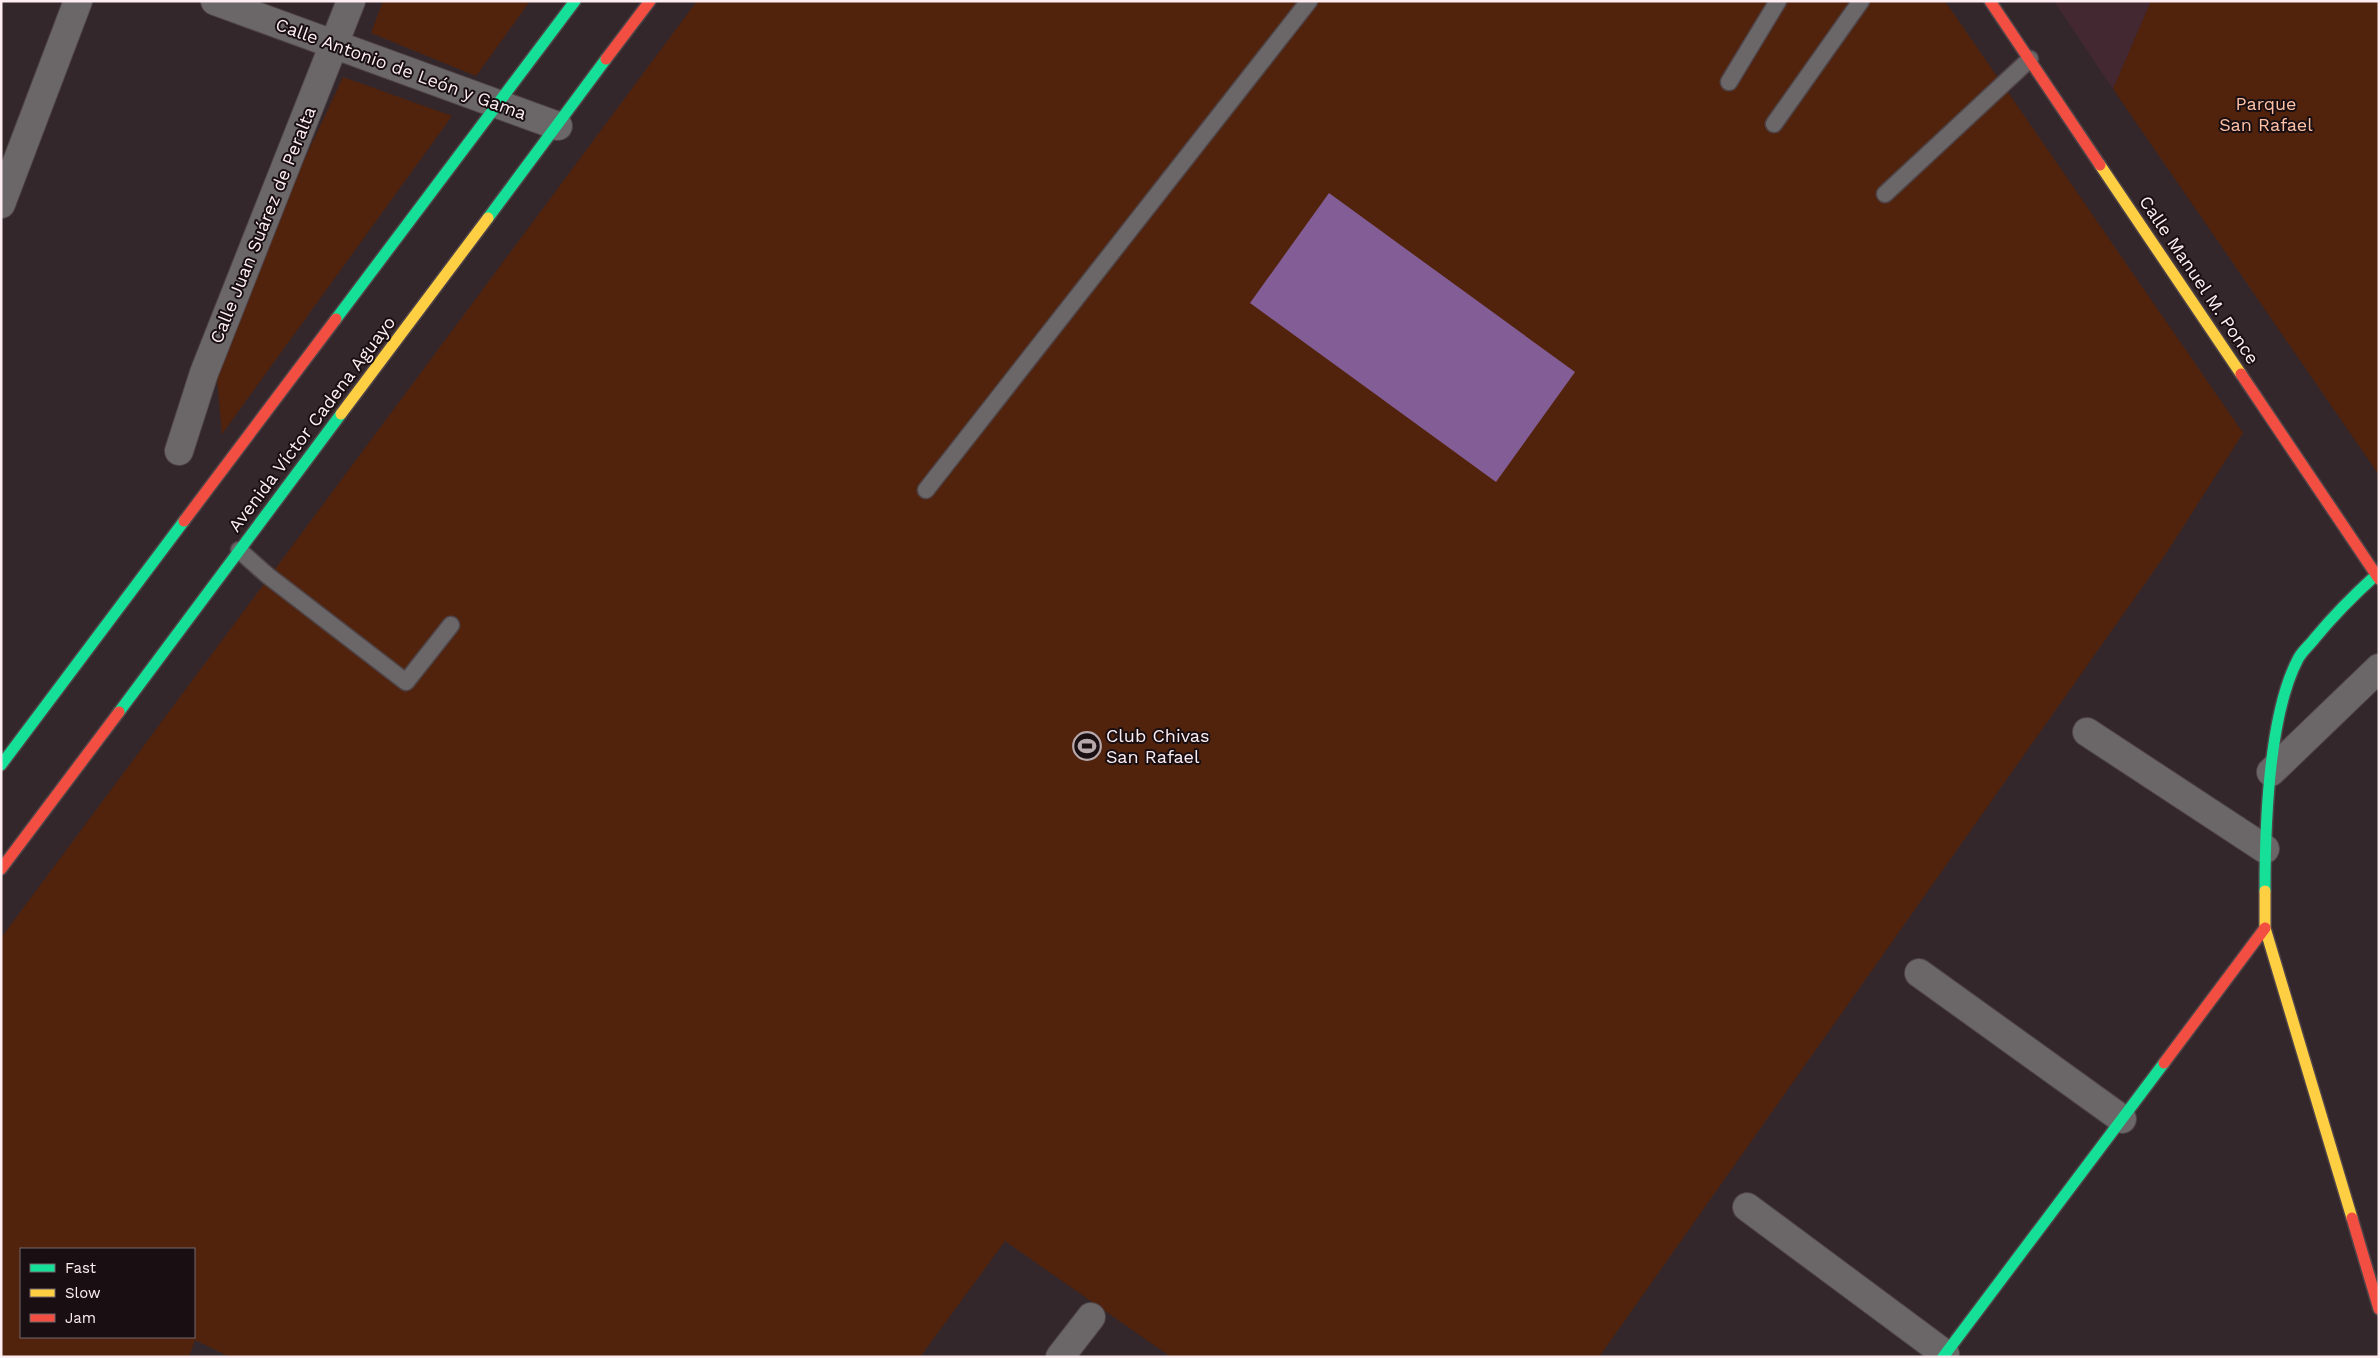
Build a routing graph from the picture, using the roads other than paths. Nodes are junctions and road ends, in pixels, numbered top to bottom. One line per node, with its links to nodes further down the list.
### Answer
1 (78, 1): 17 (street)
2 (215, 1): 10 (street, Calle Antonio de León y Gama)
3 (351, 1): 10 (street, Calle Juan Suárez de Peralta)
4 (575, 1): 13 (street)
5 (650, 1): 15 (street, Avenida Víctor Cadena Aguayo)
6 (1309, 1): 19 (lane)
7 (1778, 1): 12 (lane)
8 (1861, 1): 14 (lane)
9 (1990, 1): 11 (street, Calle Manuel M. Ponce)
10 (334, 45): 13 (street, Calle Antonio de León y Gama); 18 (street, Calle Juan Suárez de Peralta)
11 (2030, 59): 16 (lane); 21 (street, Calle Manuel M. Ponce)
12 (1729, 82)
13 (498, 105): 15 (street, Calle Antonio de León y Gama); 25 (street)
14 (1774, 124)
15 (558, 126): 20 (street, Avenida Víctor Cadena Aguayo)
16 (1885, 194)
17 (1, 204)
18 (179, 451)
19 (926, 490)
20 (240, 550): 22 (lane); 28 (street, Avenida Víctor Cadena Aguayo)
21 (2377, 577): 26 (street)
22 (451, 626)
23 (2379, 668): 26 (street)
24 (2087, 732): 27 (street)
25 (1, 765)
26 (2271, 772): 27 (street)
27 (2265, 849): 29 (street)
28 (1, 869)
29 (2265, 928): 31 (street); 33 (street)
30 (1919, 973): 31 (street)
31 (2122, 1119): 35 (street)
32 (1746, 1207): 35 (street)
33 (2379, 1309)
34 (1091, 1317): 36 (street)
35 (1944, 1355)
36 (1060, 1357)

